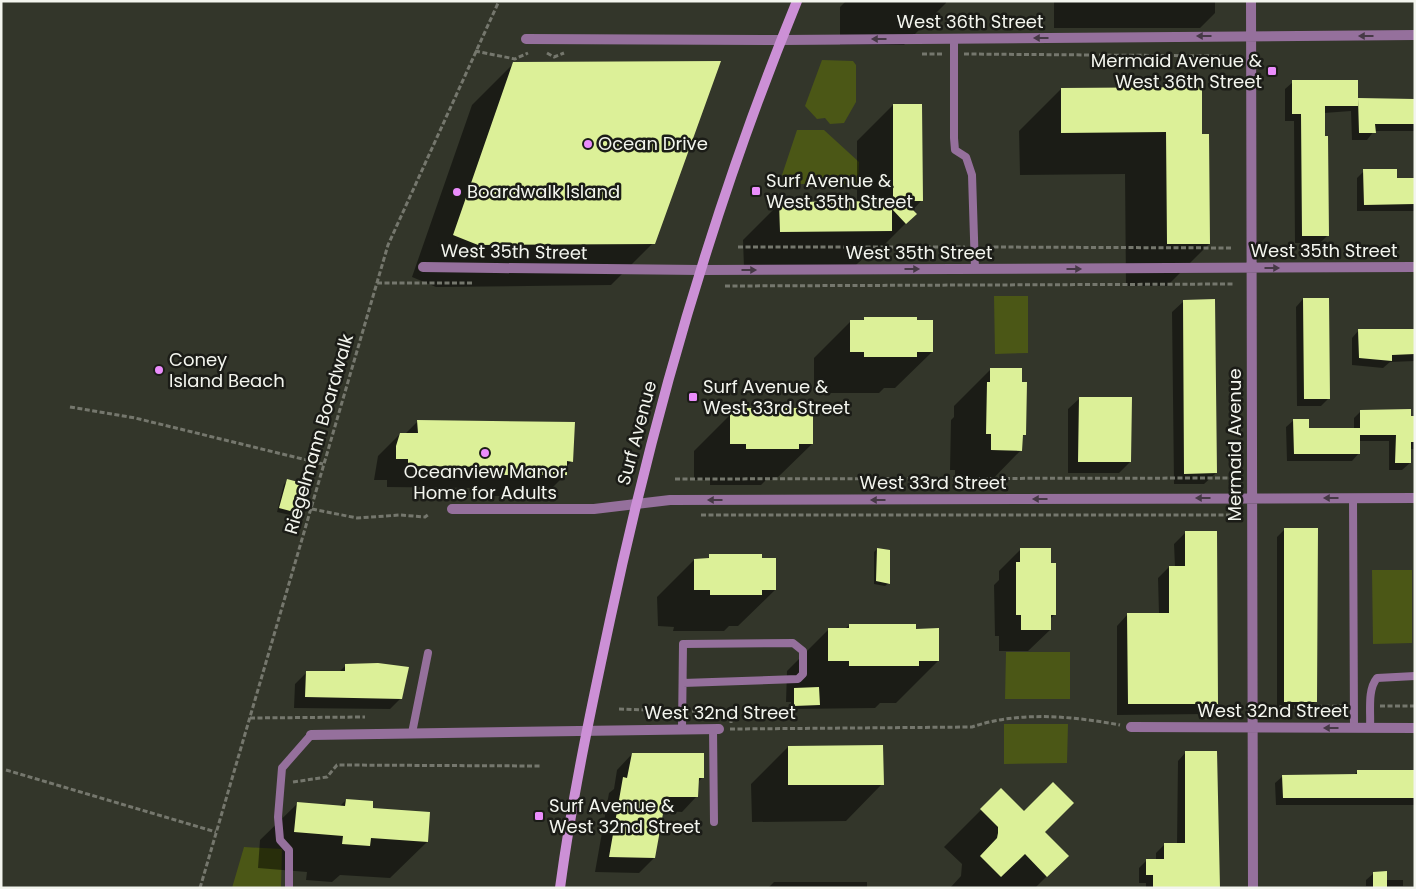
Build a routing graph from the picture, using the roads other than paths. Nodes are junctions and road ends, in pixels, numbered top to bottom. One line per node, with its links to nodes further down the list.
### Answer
1 (798, 1): 7 (main road, Surf Avenue)
2 (1251, 1): 4 (street, Mermaid Avenue)
3 (1415, 35): 4 (street, West 36th Street, one-way to 4)
4 (1251, 36): 5 (street, West 36th Street, one-way to 5); 10 (street, Mermaid Avenue)
5 (954, 38): 7 (street, West 36th Street, one-way to 7); 11 (lane)
6 (526, 39): 7 (street, West 36th Street)
7 (782, 40): 12 (main road, Surf Avenue)
8 (423, 267): 12 (street, West 35th Street)
9 (1415, 267): 10 (street, West 35th Street, one-way to 9)
10 (1251, 268): 11 (street, West 35th Street, one-way to 10); 13 (street, Mermaid Avenue)
11 (975, 269): 12 (street, West 35th Street, one-way to 11)
12 (701, 270): 16 (main road, Surf Avenue)
13 (1251, 498): 14 (street, West 33rd Street, one-way to 13); 16 (street, West 33rd Street, one-way to 16); 22 (street, Mermaid Avenue)
14 (1353, 498): 15 (street, West 33rd Street); 23 (lane)
15 (1415, 498)
16 (635, 503): 17 (street, West 33rd Street); 28 (main road, Surf Avenue)
17 (452, 509)
18 (428, 653): 29 (lane)
19 (1415, 676): 24 (lane)
20 (683, 683): 20 (lane); 26 (lane)
21 (1130, 727): 22 (street, West 32nd Street)
22 (1252, 728): 23 (street, West 32nd Street, one-way to 22); 34 (street, Mermaid Avenue)
23 (1354, 728): 24 (street, West 32nd Street)
24 (1370, 728): 25 (street, West 32nd Street)
25 (1415, 728)
26 (682, 729): 27 (street, West 32nd Street); 28 (street, West 32nd Street)
27 (716, 729): 31 (lane)
28 (586, 732): 29 (street, West 32nd Street); 33 (main road, Surf Avenue)
29 (412, 733): 30 (street, West 32nd Street)
30 (311, 735): 32 (lane)
31 (714, 822)
32 (289, 888)
33 (560, 888)
34 (1253, 888)

